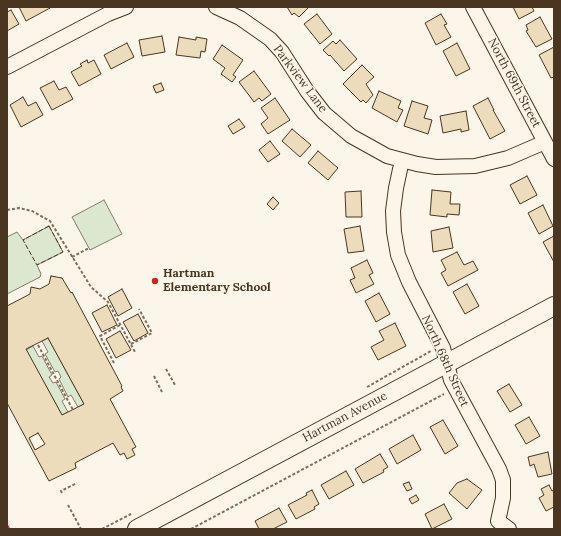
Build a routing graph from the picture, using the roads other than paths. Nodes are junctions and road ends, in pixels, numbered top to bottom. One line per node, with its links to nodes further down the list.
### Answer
1 (126, 7): 4 (street)
2 (216, 7): 7 (street, Parkview Lane)
3 (473, 7): 5 (street, North 69th Street)
4 (7, 68)
5 (545, 142): 6 (street, North 69th Street); 7 (street, Parkview Lane)
6 (554, 159)
7 (402, 160): 9 (street, North 68th Street)
8 (554, 306): 9 (main road, Hartman Avenue)
9 (447, 364): 10 (street, North 68th Street); 11 (main road, Hartman Avenue)
10 (499, 526)
11 (137, 529)

